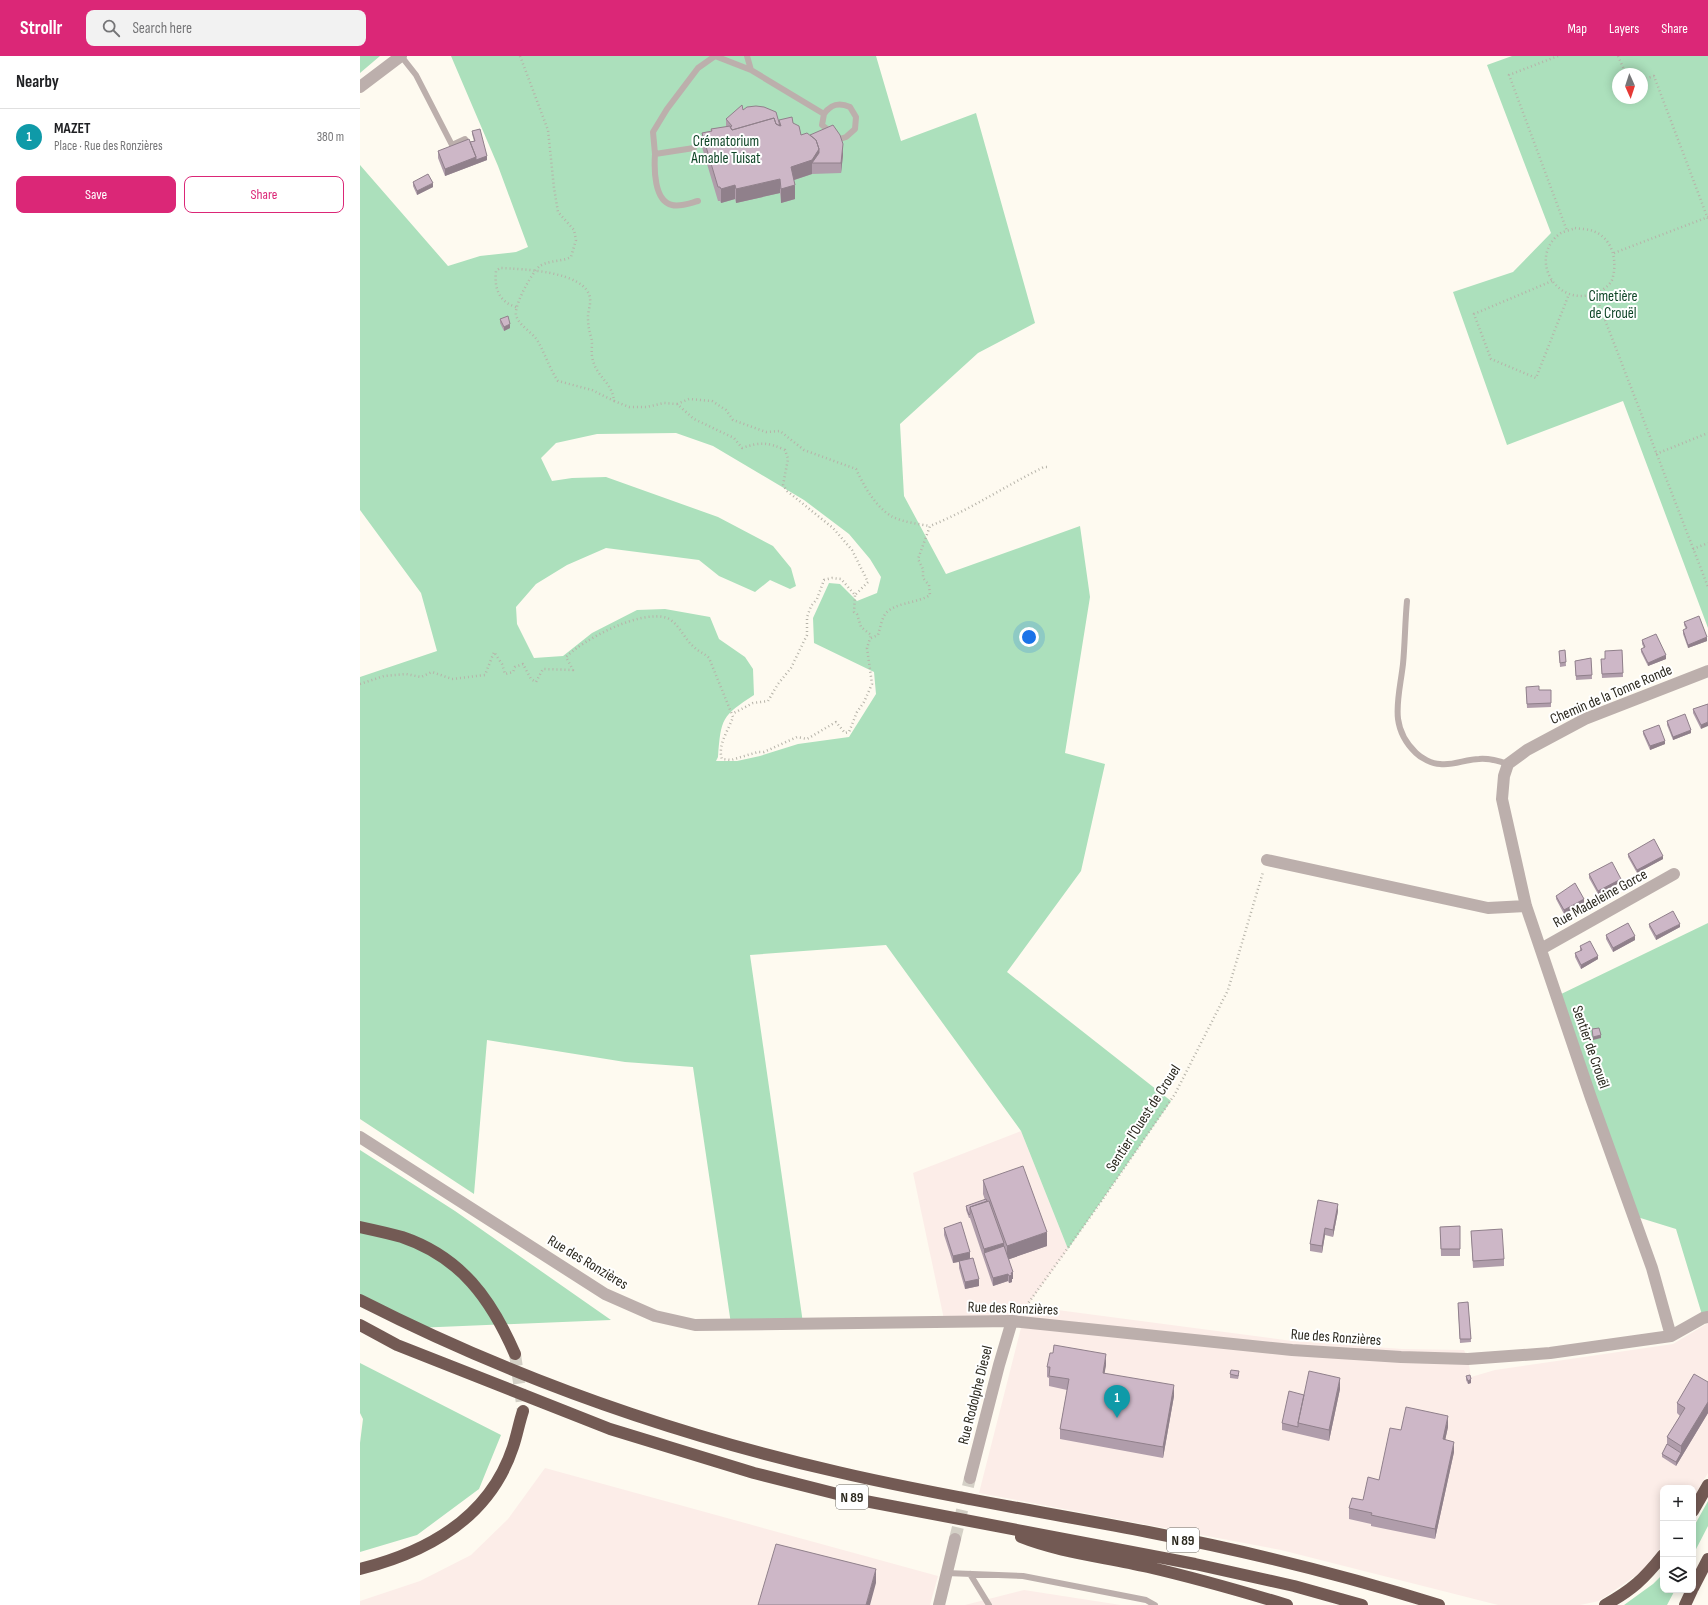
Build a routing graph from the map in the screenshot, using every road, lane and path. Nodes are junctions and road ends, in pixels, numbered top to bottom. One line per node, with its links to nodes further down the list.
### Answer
1 (401, 56): 10 (street); 12 (lane)
2 (520, 56): 19 (path)
3 (715, 56): 8 (lane); 14 (lane)
4 (747, 56): 8 (lane)
5 (1558, 56): 17 (path)
6 (1618, 56): 7 (path)
7 (1623, 68)
8 (751, 70): 11 (lane)
9 (1648, 78): 16 (path)
10 (360, 87)
11 (824, 114): 11 (lane)
12 (465, 139)
13 (694, 148): 14 (lane)
14 (655, 154): 15 (lane)
15 (698, 201)
16 (1708, 218): 18 (path)
17 (1567, 231): 18 (path); 20 (path)
18 (1614, 253): 22 (path)
19 (535, 270): 23 (path); 23 (path); 24 (path)
20 (1552, 281): 21 (path); 21 (path)
21 (1569, 294): 22 (path)
22 (1595, 294): 27 (path)
23 (516, 307): 24 (path)
24 (614, 401): 25 (path)
25 (677, 404): 29 (path); 33 (path)
26 (1708, 433): 27 (path)
27 (1656, 454): 31 (path)
28 (1049, 467): 29 (path)
29 (930, 526): 35 (path)
30 (1708, 543): 31 (path)
31 (1693, 549): 32 (path)
32 (1708, 587)
33 (855, 595): 35 (path); 38 (path)
34 (1407, 601): 39 (lane)
35 (871, 638): 38 (path)
36 (1708, 671): 39 (street, Chemin de la Tonne Ronde)
37 (360, 684): 38 (path)
38 (732, 714)
39 (1508, 764): 42 (street, Sentier de Crouël)
40 (1267, 860): 42 (street); 48 (path, Sentier l'Ouest de Crouel)
41 (1674, 874): 43 (street, Rue Madeleine Gorce)
42 (1526, 906): 43 (street, Sentier de Crouël)
43 (1541, 949): 50 (street, Sentier de Crouël)
44 (360, 1137): 48 (street, Rue des Ronzières)
45 (360, 1227): 51 (highway)
46 (360, 1300): 70 (highway, N 89)
47 (1708, 1316): 50 (street, Rue des Ronzières)
48 (1012, 1321): 50 (street, Rue des Ronzières); 53 (street, Rue Rodolphe Diesel)
49 (360, 1325): 56 (highway, N 89)
50 (1671, 1336)
51 (515, 1354)
52 (522, 1411): 60 (highway)
53 (970, 1478)
54 (1708, 1486): 55 (highway)
55 (1696, 1506)
56 (999, 1528): 68 (highway); 69 (highway, N 89)
57 (955, 1539): 61 (street)
58 (1661, 1557): 71 (highway)
59 (1708, 1559): 63 (highway)
60 (360, 1569)
61 (946, 1573): 62 (lane); 65 (street)
62 (970, 1574): 66 (lane); 67 (lane)
63 (1696, 1583)
64 (1691, 1593): 72 (highway)
65 (938, 1605)
66 (989, 1605)
67 (1156, 1605)
68 (1287, 1605)
69 (1362, 1605)
70 (1439, 1605)
71 (1605, 1605)
72 (1685, 1605)

